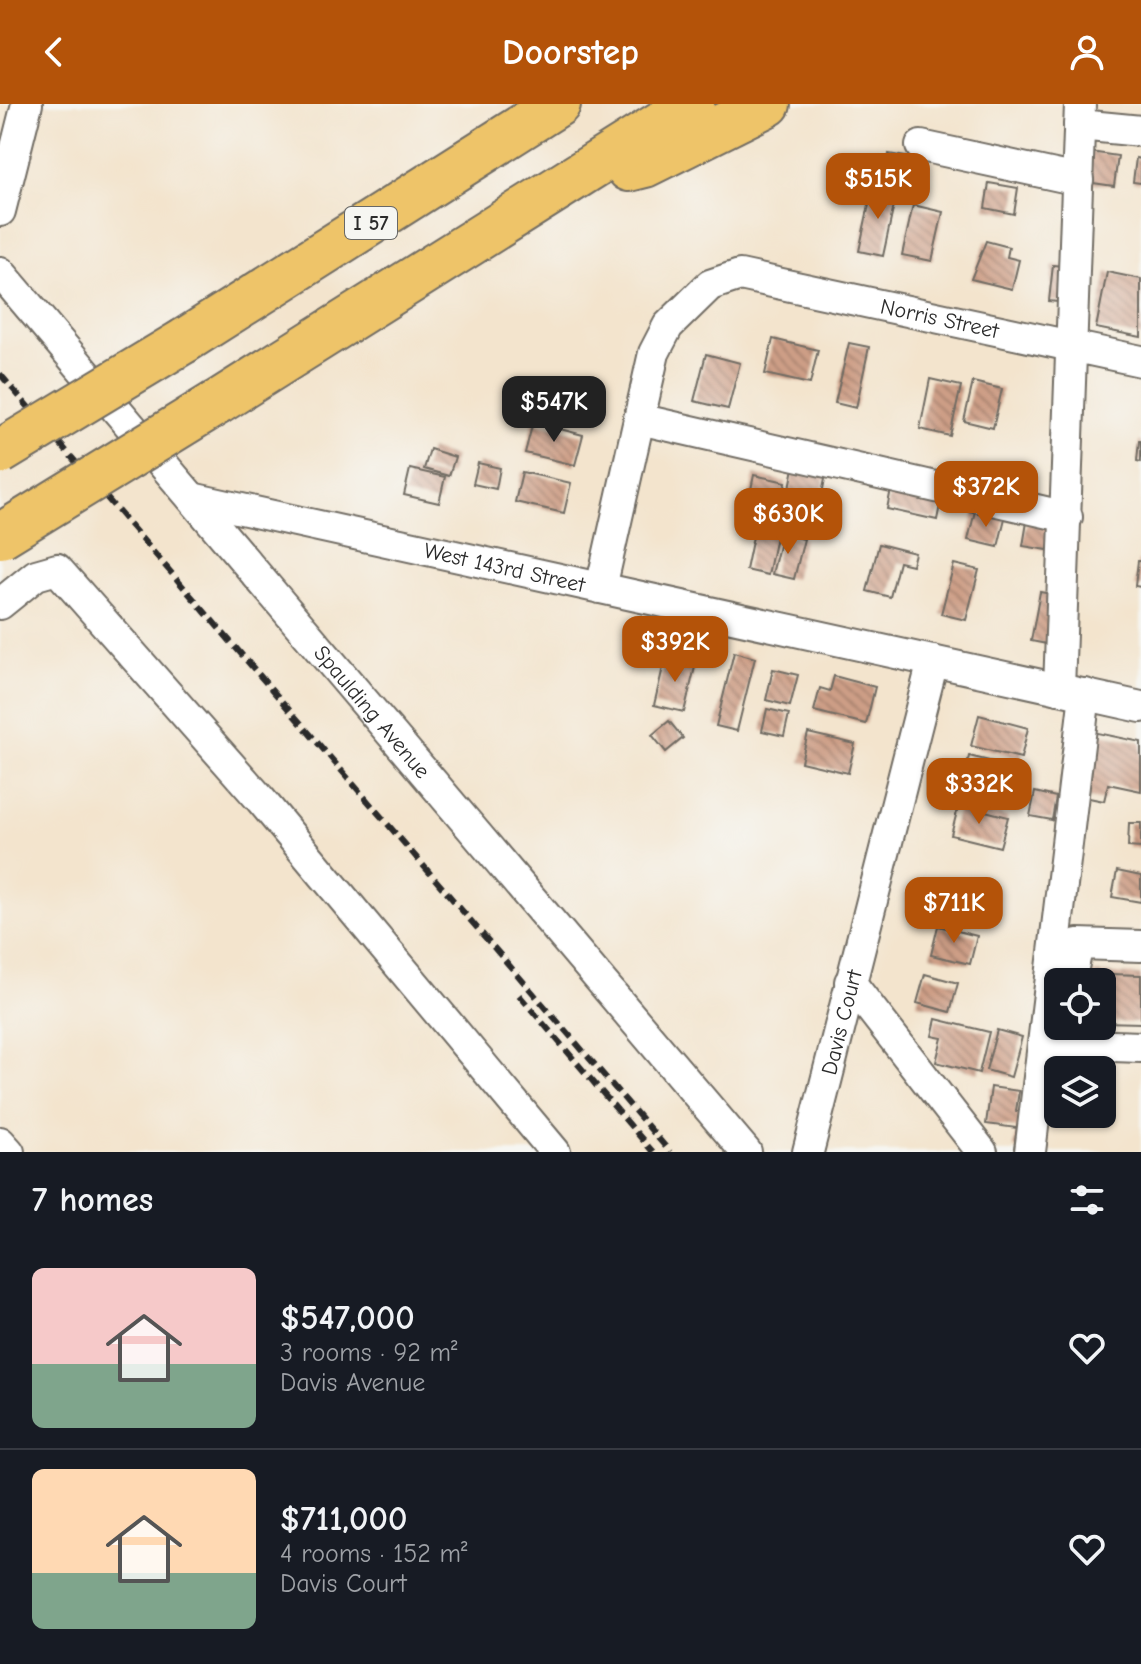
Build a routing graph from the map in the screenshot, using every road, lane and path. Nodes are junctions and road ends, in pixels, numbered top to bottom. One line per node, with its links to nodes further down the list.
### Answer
1 (27, 104): 10 (street)
2 (558, 104): 15 (highway, I 57, bridge)
3 (692, 104): 9 (highway)
4 (768, 104): 9 (highway)
5 (1080, 114): 6 (street); 8 (street)
6 (1141, 131)
7 (921, 146): 8 (street)
8 (1078, 180): 12 (street)
9 (568, 182): 18 (highway, bridge)
10 (0, 211)
11 (0, 272): 16 (street, Spaulding Avenue)
12 (1073, 347): 13 (street, Norris Street); 14 (street, Norris Street); 17 (street)
13 (1141, 361)
14 (639, 419): 17 (street); 19 (street)
15 (0, 452)
16 (196, 499): 19 (street, West 143rd Street); 32 (street, Spaulding Avenue)
17 (1067, 517): 22 (street)
18 (0, 536)
19 (601, 588): 21 (street, West 143rd Street)
20 (0, 604): 31 (street)
21 (933, 661): 22 (street, West 143rd Street); 26 (street, Davis Court)
22 (1072, 692): 23 (street, West 143rd Street); 35 (street)
23 (1141, 707)
24 (1141, 946): 25 (street)
25 (1073, 968)
26 (850, 982): 33 (street, Davis Court); 34 (street)
27 (1058, 1040): 28 (street)
28 (1141, 1047)
29 (0, 1142): 30 (street)
30 (9, 1152)
31 (555, 1152)
32 (746, 1152)
33 (808, 1152)
34 (982, 1152)
35 (1030, 1152)

